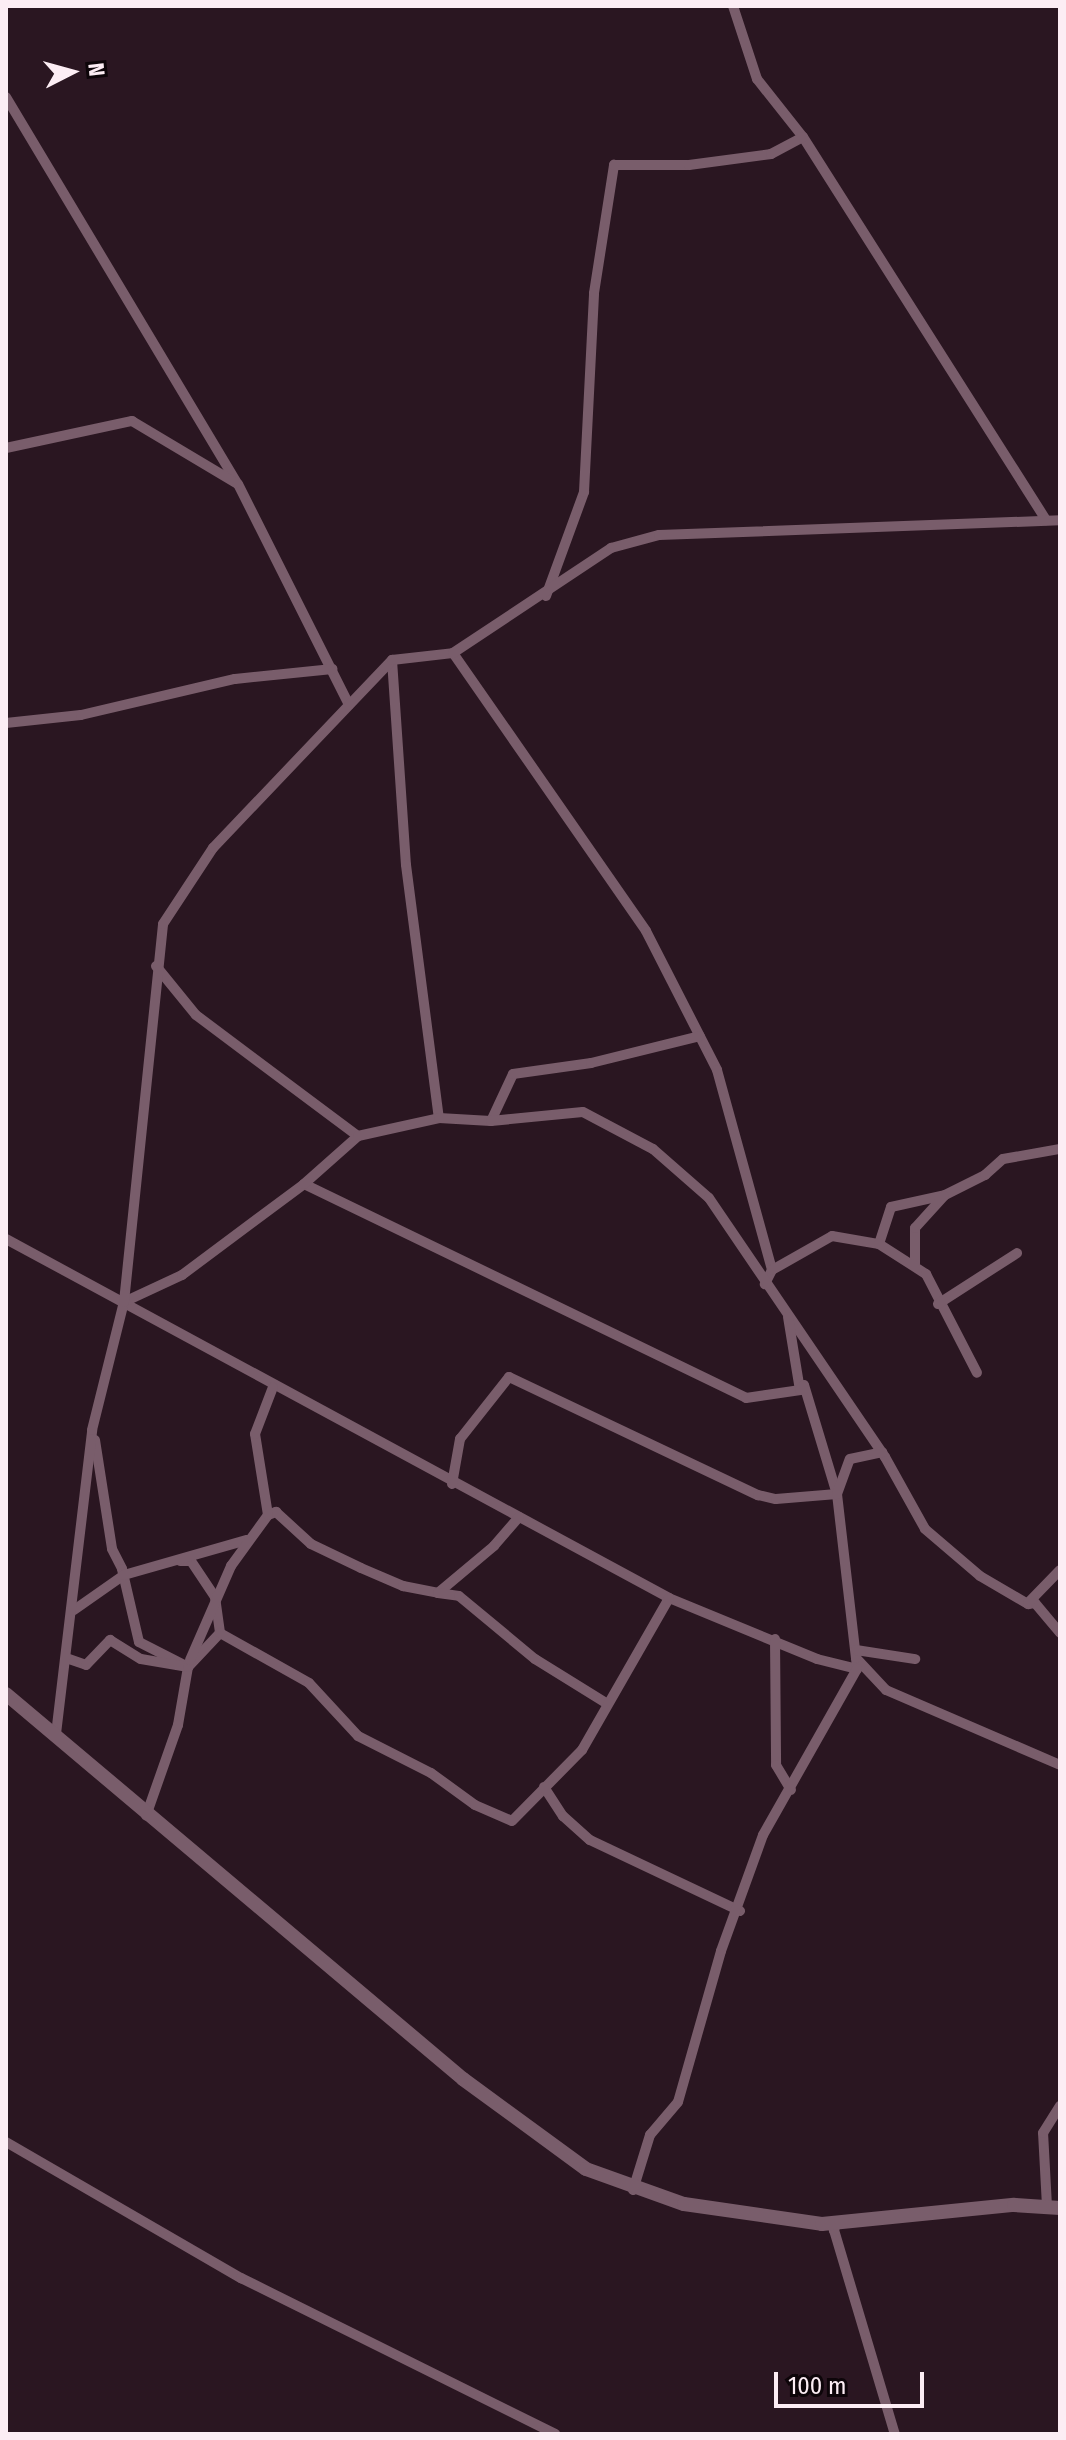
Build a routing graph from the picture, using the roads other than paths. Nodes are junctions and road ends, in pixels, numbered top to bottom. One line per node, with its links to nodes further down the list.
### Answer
1 (733, 6): 3 (street)
2 (6, 97): 5 (street)
3 (803, 137): 6 (street); 8 (street)
4 (6, 448): 5 (street)
5 (238, 484): 11 (street)
6 (1046, 520): 7 (street); 8 (street)
7 (1060, 520)
8 (545, 596): 9 (street)
9 (453, 653): 10 (street); 15 (street)
10 (392, 660): 12 (street); 16 (street)
11 (332, 669): 12 (street); 13 (street)
12 (349, 705): 14 (street)
13 (6, 723)
14 (156, 966): 18 (street); 28 (street)
15 (700, 1036): 17 (street); 26 (street)
16 (439, 1118): 17 (street); 18 (street)
17 (491, 1121): 27 (street)
18 (358, 1136): 20 (street)
19 (1060, 1149): 21 (street)
20 (304, 1184): 28 (street); 33 (street)
21 (945, 1195): 23 (street); 25 (street)
22 (6, 1239): 28 (street)
23 (879, 1244): 25 (street); 26 (street)
24 (1017, 1253): 29 (street)
25 (915, 1264): 29 (street)
26 (772, 1270): 27 (street)
27 (765, 1284): 30 (street)
28 (124, 1302): 32 (street); 34 (street)
29 (938, 1304): 31 (street)
30 (787, 1311): 33 (street); 35 (street)
31 (977, 1373)
32 (273, 1387): 36 (street); 38 (street)
33 (800, 1390): 37 (street)
34 (92, 1430): 43 (street); 48 (street)
35 (882, 1452): 37 (street); 47 (street)
36 (452, 1484): 37 (street); 39 (street)
37 (837, 1494): 53 (street)
38 (268, 1515): 40 (street); 44 (street)
39 (519, 1517): 44 (street); 46 (street)
40 (247, 1540): 41 (street); 45 (street)
41 (170, 1560): 43 (street); 45 (street)
42 (1060, 1570): 47 (street)
43 (124, 1575): 48 (street); 55 (street)
44 (438, 1593): 57 (street)
45 (215, 1597): 49 (street); 55 (street)
46 (669, 1598): 51 (street); 57 (street)
47 (1028, 1604): 50 (street)
48 (74, 1610): 52 (street)
49 (220, 1633): 55 (street); 60 (street)
50 (1060, 1633)
51 (775, 1639): 53 (street); 61 (street)
52 (69, 1659): 55 (street); 58 (street)
53 (856, 1659): 54 (street); 59 (street); 61 (street)
54 (915, 1659)
55 (188, 1667): 62 (street)
56 (6, 1694): 58 (street)
57 (606, 1703): 60 (street)
58 (56, 1734): 62 (street)
59 (1060, 1765)
60 (544, 1787): 63 (street)
61 (791, 1790): 63 (street)
62 (146, 1816): 66 (street)
63 (740, 1911): 66 (street)
64 (1060, 2106): 67 (street)
65 (6, 2142): 69 (street)
66 (633, 2190): 68 (street)
67 (1054, 2207): 68 (street)
68 (837, 2222): 70 (street)
69 (555, 2434)
70 (895, 2434)

